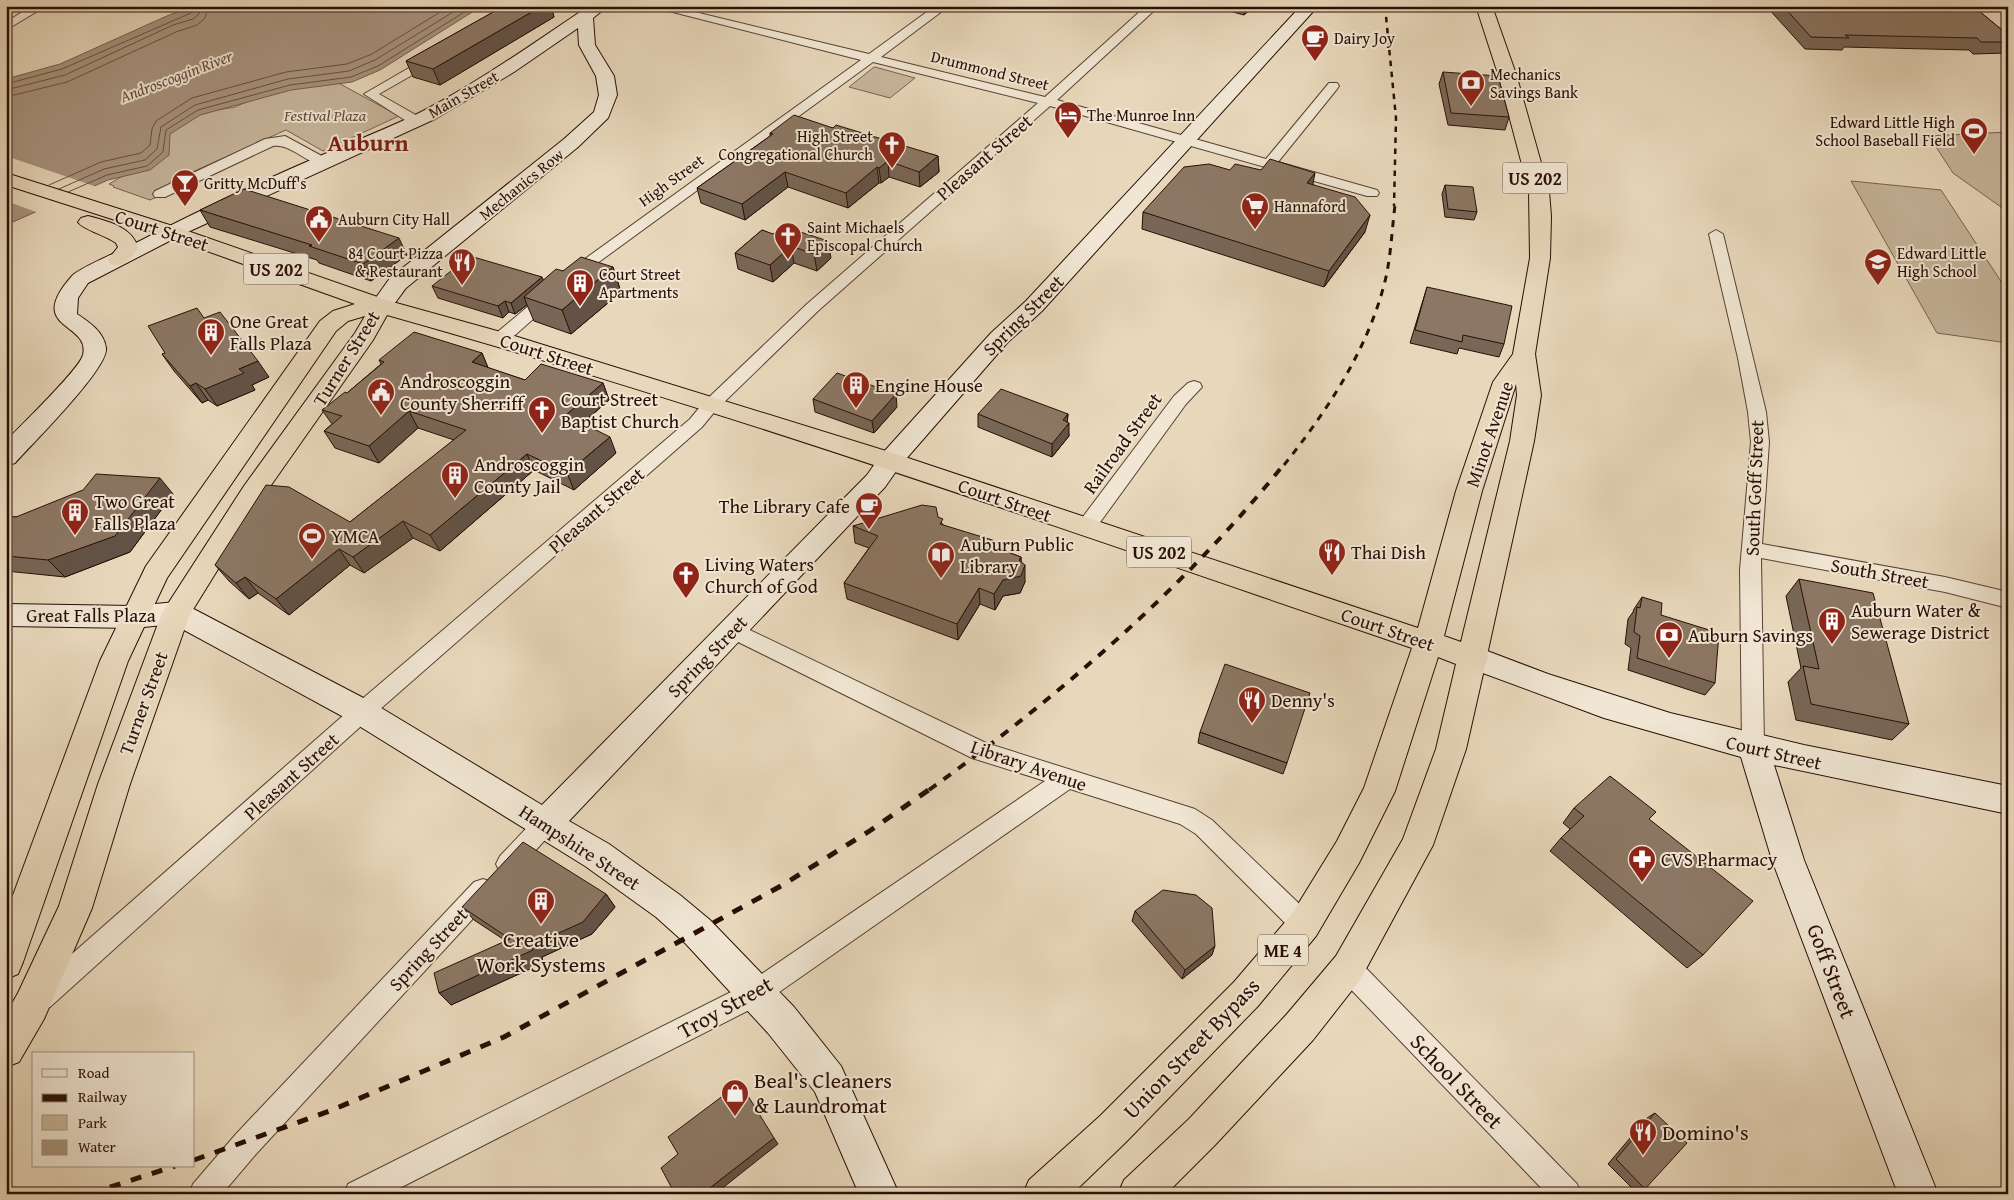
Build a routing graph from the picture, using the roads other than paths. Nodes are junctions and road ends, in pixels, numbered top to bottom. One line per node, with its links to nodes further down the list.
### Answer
1 (40, 6): 9 (street)
2 (600, 6): 8 (street, Main Street)
3 (656, 6): 13 (street, Drummond Street)
4 (943, 6): 13 (street, High Street)
5 (1153, 6): 16 (street, Pleasant Street)
6 (1310, 6): 18 (street, Spring Street)
7 (1484, 6): 33 (highway, US 202)
8 (585, 18): 10 (street, Main Street); 11 (street)
9 (6, 27)
10 (556, 36): 11 (street); 14 (street, Main Street)
11 (586, 41): 14 (street, Main Street); 30 (street, Mechanics Row)
12 (448, 50): 17 (street)
13 (873, 58): 16 (street, Drummond Street); 32 (street, High Street)
14 (508, 68): 17 (street, Main Street)
15 (1333, 86): 20 (street)
16 (1047, 101): 18 (street, Drummond Street); 35 (street, Pleasant Street)
17 (416, 121): 19 (street, Main Street)
18 (1188, 141): 20 (street, Drummond Street); 37 (street, Spring Street)
19 (324, 160): 23 (street); 25 (street, Main Street)
20 (1270, 163): 22 (street, Drummond Street)
21 (6, 179): 24 (highway)
22 (1372, 193)
23 (160, 194)
24 (83, 212): 25 (highway, Court Street / US 202); 27 (highway)
25 (172, 232): 27 (street); 28 (highway, Court Street / US 202); 29 (street)
26 (1716, 234): 39 (street, South Goff Street)
27 (118, 260): 29 (street)
28 (298, 277): 30 (highway, Court Street / US 202); 31 (highway)
29 (73, 289): 36 (street)
30 (381, 306): 31 (highway, Turner Street); 32 (highway, Court Street / US 202); 41 (highway, Turner Street)
31 (328, 324): 43 (highway, Turner Street)
32 (500, 339): 35 (highway, Court Street / US 202)
33 (1524, 354): 45 (highway, Minot Avenue / US 202); 46 (highway, Minot Avenue / US 202)
34 (1194, 386): 38 (street, Railroad Street)
35 (710, 406): 37 (highway, Court Street / US 202); 47 (street, Pleasant Street)
36 (6, 457)
37 (890, 461): 38 (highway, Court Street / US 202); 44 (street, Spring Street)
38 (1086, 527): 45 (highway, Court Street / US 202)
39 (1752, 549): 40 (street, South Street); 48 (street, South Goff Street)
40 (2008, 600)
41 (176, 613): 43 (street, Great Falls Plaza); 47 (street, Hampshire Street); 56 (highway, Turner Street)
42 (6, 615): 43 (street, Great Falls Plaza)
43 (134, 617): 53 (highway, Turner Street)
44 (733, 630): 49 (street, Library Avenue); 51 (street, Spring Street)
45 (1428, 642): 46 (highway, Court Street / US 202); 52 (highway, Union Street Bypass / ME 4)
46 (1474, 658): 48 (street, Court Street); 54 (highway)
47 (362, 712): 51 (street, Hampshire Street); 56 (street, Pleasant Street)
48 (1753, 747): 50 (street, Court Street); 64 (street, Goff Street)
49 (1067, 779): 52 (street, Library Avenue); 55 (street, Troy Street)
50 (2008, 800)
51 (546, 823): 55 (street, Hampshire Street); 58 (street, Spring Street)
52 (1304, 925): 61 (highway, Union Street Bypass / ME 4)
53 (6, 962)
54 (1348, 968): 62 (highway); 63 (street, School Street)
55 (756, 994): 59 (street, Troy Street); 60 (street, Hampshire Street)
56 (31, 1006): 57 (highway, Turner Street)
57 (6, 1049)
58 (204, 1194)
59 (358, 1194)
60 (879, 1194)
61 (1043, 1194)
62 (1138, 1194)
63 (1567, 1194)
64 (1918, 1194)

